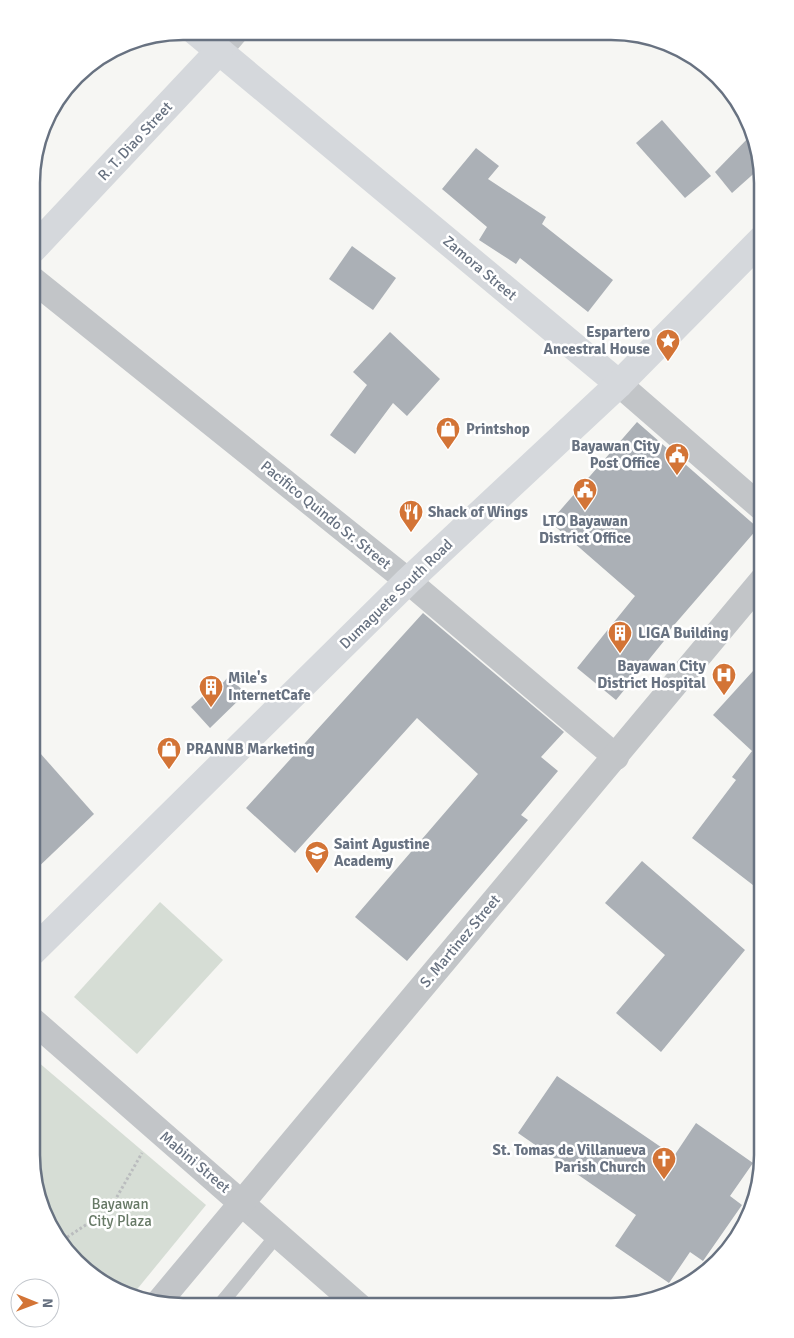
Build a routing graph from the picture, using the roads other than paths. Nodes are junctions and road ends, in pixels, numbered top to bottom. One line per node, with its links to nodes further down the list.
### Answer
1 (228, 41): 2 (main road, R. T. Diao Street); 5 (main road, Zamora Street)
2 (40, 241)
3 (754, 247): 5 (main road, Dumaguete South Road)
4 (40, 285): 7 (street, Pacifico Quindo Sr. Street)
5 (619, 384): 6 (street, Zamora Street); 7 (main road, Dumaguete South Road)
6 (754, 501)
7 (408, 581): 9 (street, Pacifico Quindo Sr. Street); 10 (main road, Dumaguete South Road)
8 (754, 590): 9 (street, S. Martinez Street)
9 (616, 757): 12 (street, S. Martinez Street)
10 (40, 944)
11 (40, 1027): 12 (street, Mabini Street)
12 (241, 1201): 13 (street, Mabini Street); 14 (street, S. Martinez Street)
13 (278, 1234): 15 (lane); 16 (street, Mabini Street)
14 (163, 1297)
15 (226, 1298)
16 (350, 1298)

